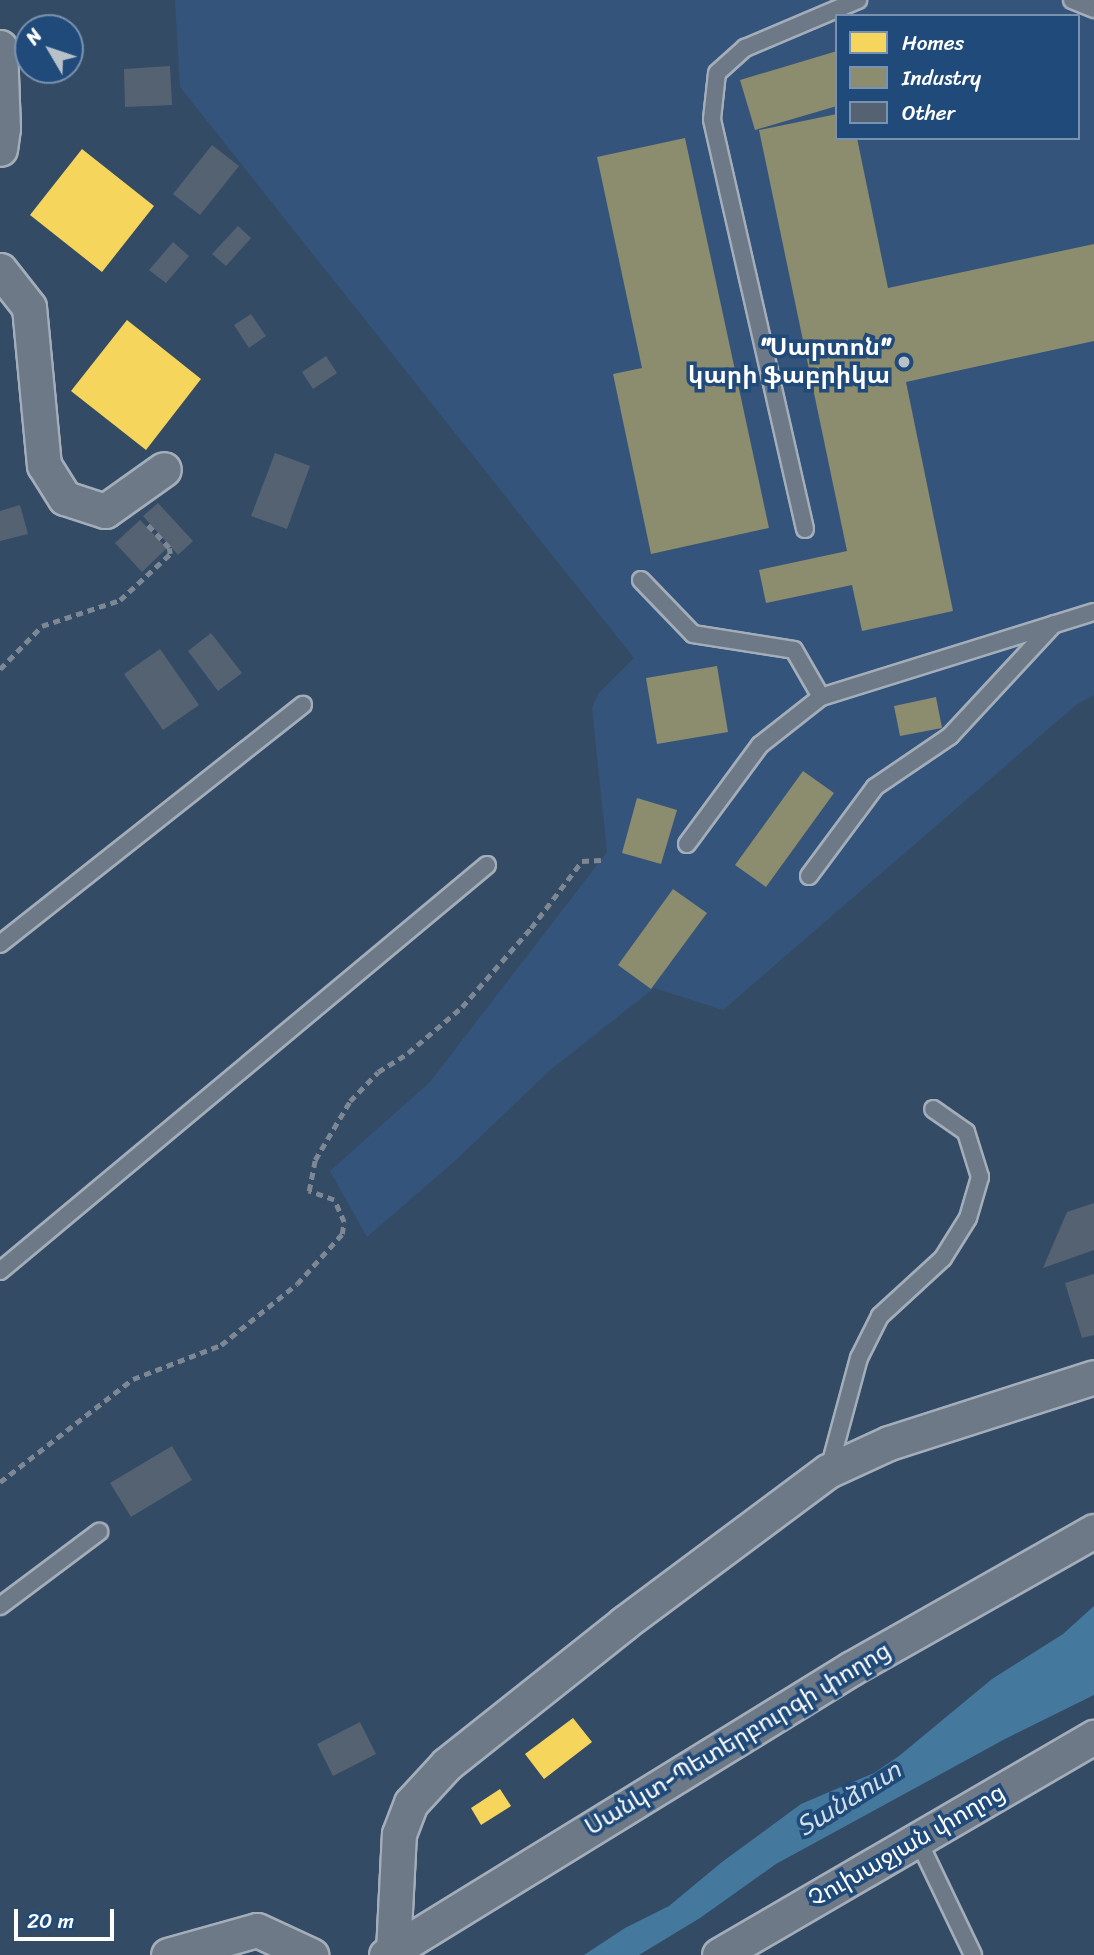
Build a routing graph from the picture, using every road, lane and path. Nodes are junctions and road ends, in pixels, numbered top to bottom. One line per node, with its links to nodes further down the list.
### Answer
1 (858, 0): 9 (lane)
2 (1072, 0): 3 (lane)
3 (1094, 9)
4 (0, 47): 5 (street)
5 (0, 149)
6 (0, 270): 8 (street)
7 (164, 469): 8 (street)
8 (117, 502): 13 (path)
9 (805, 528)
10 (641, 580): 14 (lane)
11 (1094, 612): 12 (lane)
12 (1056, 622): 14 (lane); 19 (lane)
13 (0, 669)
14 (821, 697): 16 (lane)
15 (303, 705): 20 (lane)
16 (687, 844)
17 (601, 860): 25 (path)
18 (487, 865): 22 (lane)
19 (808, 876)
20 (0, 944)
21 (933, 1110): 24 (lane)
22 (0, 1271)
23 (1094, 1377): 24 (street)
24 (828, 1471): 31 (street)
25 (0, 1482)
26 (1094, 1531): 31 (street, Սանկտ-Պետերբուրգի փողոց)
27 (99, 1532): 28 (lane)
28 (0, 1606)
29 (1094, 1737): 30 (street, Չուխաջյան փողոց)
30 (918, 1840): 34 (street, Չուխաջյան փողոց); 35 (lane)
31 (389, 1953)
32 (168, 1955): 33 (street)
33 (311, 1955)
34 (719, 1955)
35 (973, 1955)

